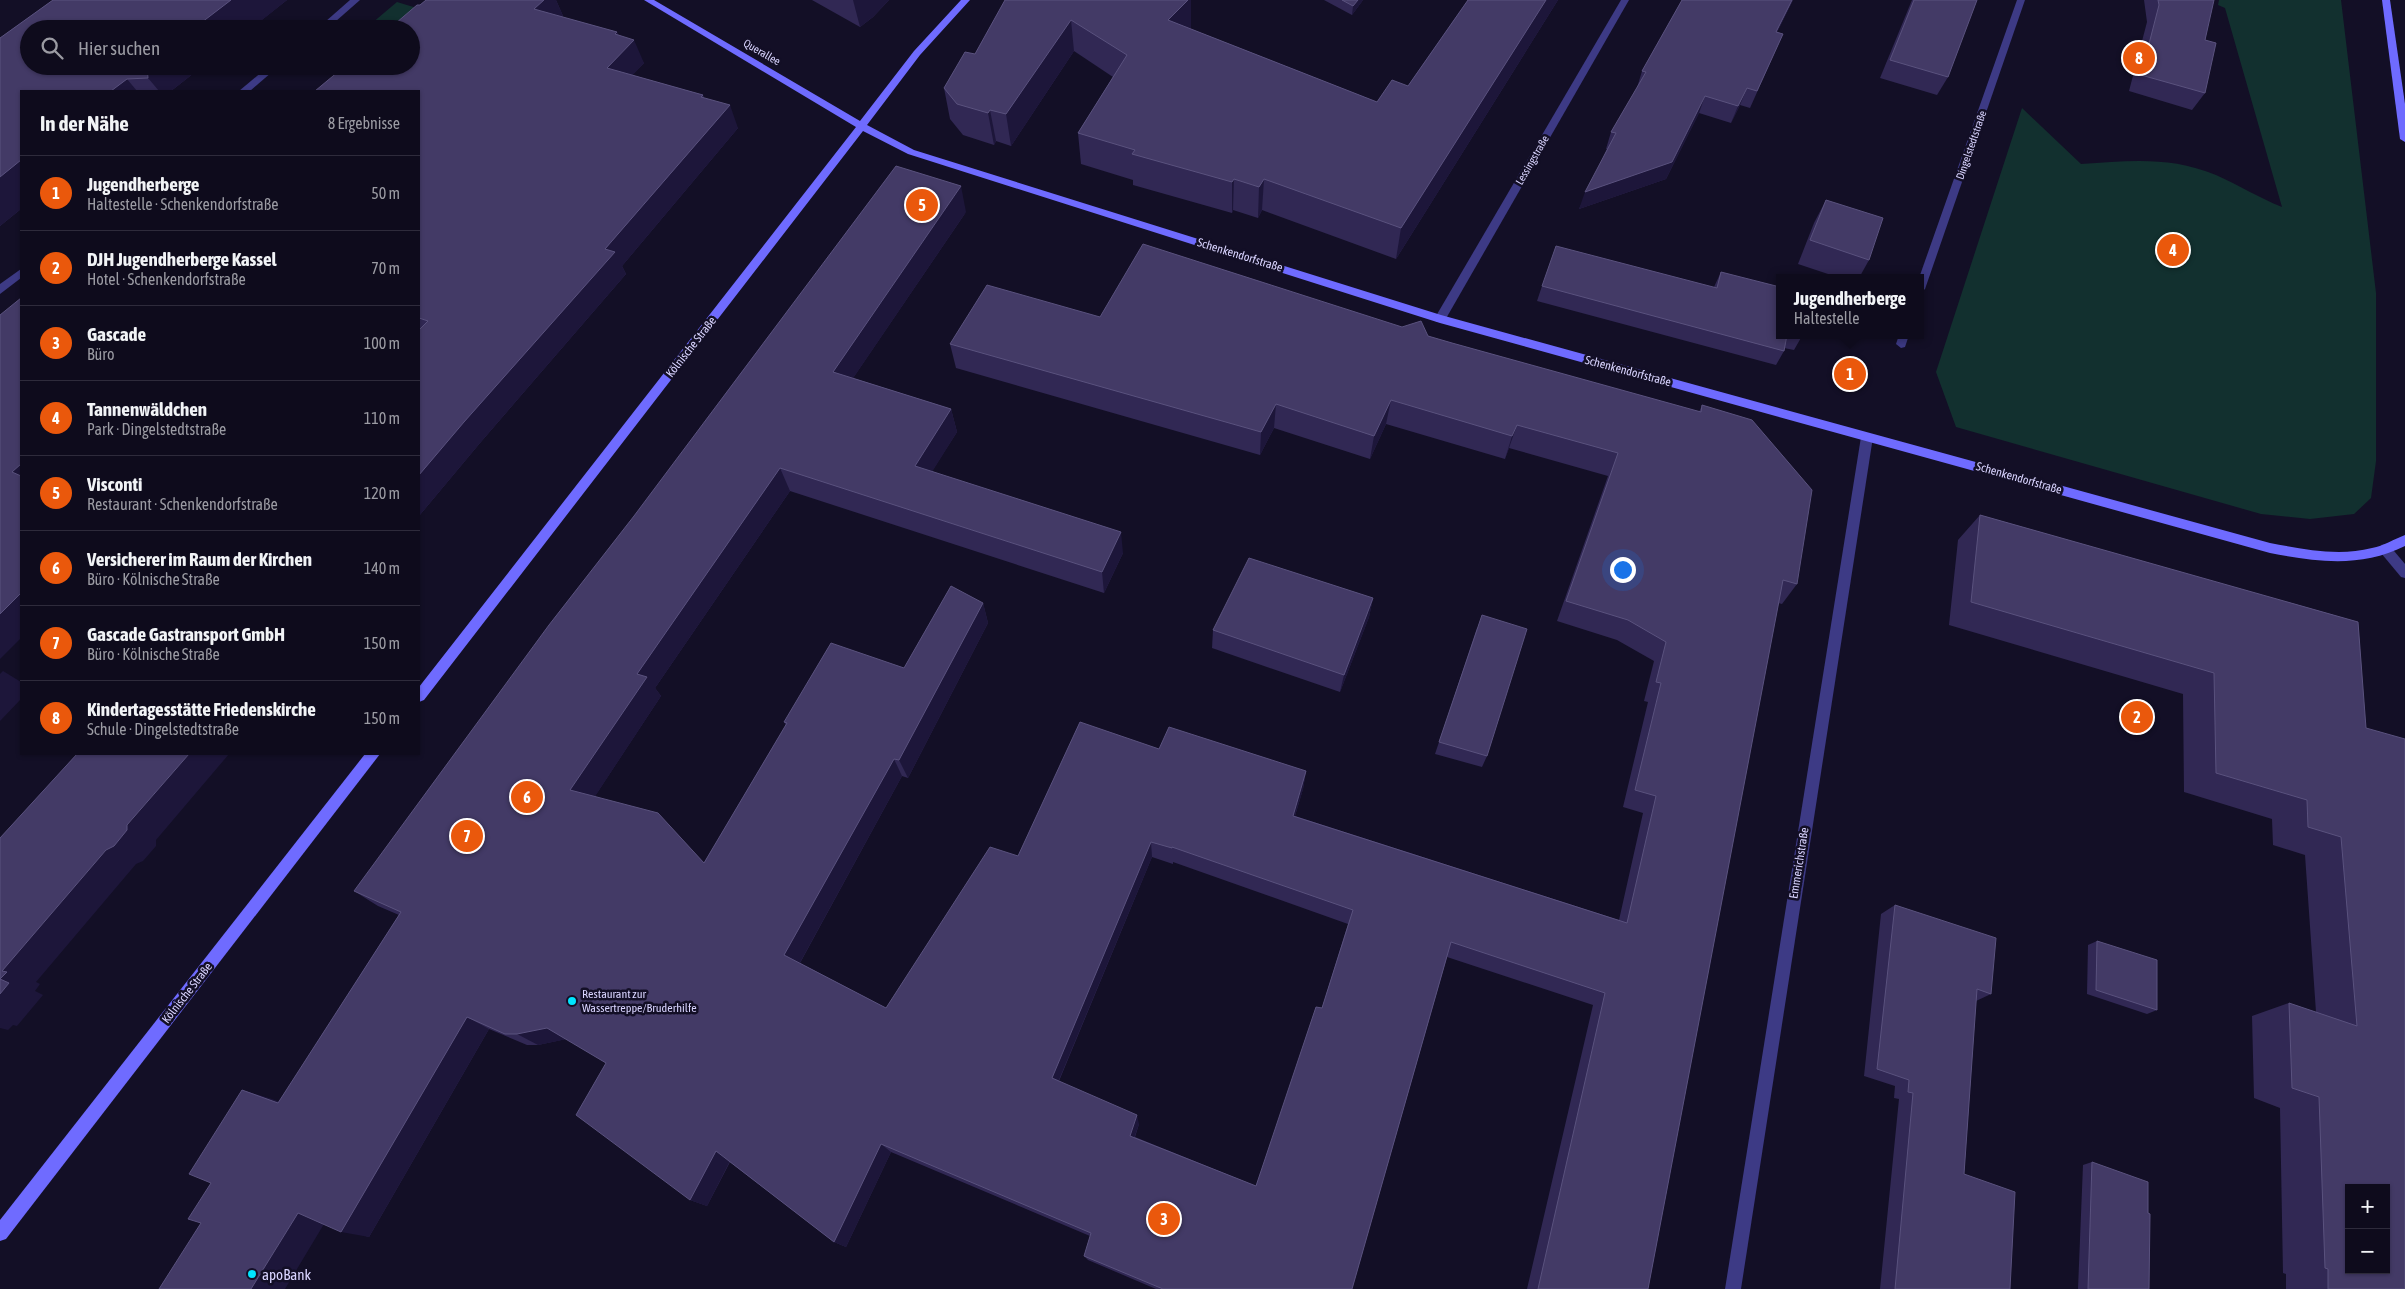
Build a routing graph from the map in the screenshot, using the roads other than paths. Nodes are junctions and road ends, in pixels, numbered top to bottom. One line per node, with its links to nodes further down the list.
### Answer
1 (356, 0): 7 (street)
2 (648, 0): 10 (street, Querallee)
3 (966, 0): 10 (street, Kölnische Straße)
4 (1625, 0): 15 (street, Lessingstraße)
5 (2021, 0): 13 (street, Dingelstedtstraße)
6 (2386, 0): 11 (street)
7 (332, 20)
8 (264, 75): 9 (street)
9 (245, 90)
10 (862, 126): 15 (street, Schenkendorfstraße); 20 (street, Kölnische Straße)
11 (2405, 139)
12 (20, 274): 14 (street)
13 (1924, 278)
14 (0, 290)
15 (1440, 319): 16 (street, Schenkendorfstraße)
16 (1867, 437): 18 (street, Schenkendorfstraße); 23 (street, Emmerichstraße)
17 (2405, 540): 18 (street, Schenkendorfstraße)
18 (2385, 549): 19 (street)
19 (2405, 573)
20 (420, 695)
21 (372, 755): 22 (street, Kölnische Straße)
22 (0, 1232)
23 (1733, 1289)

